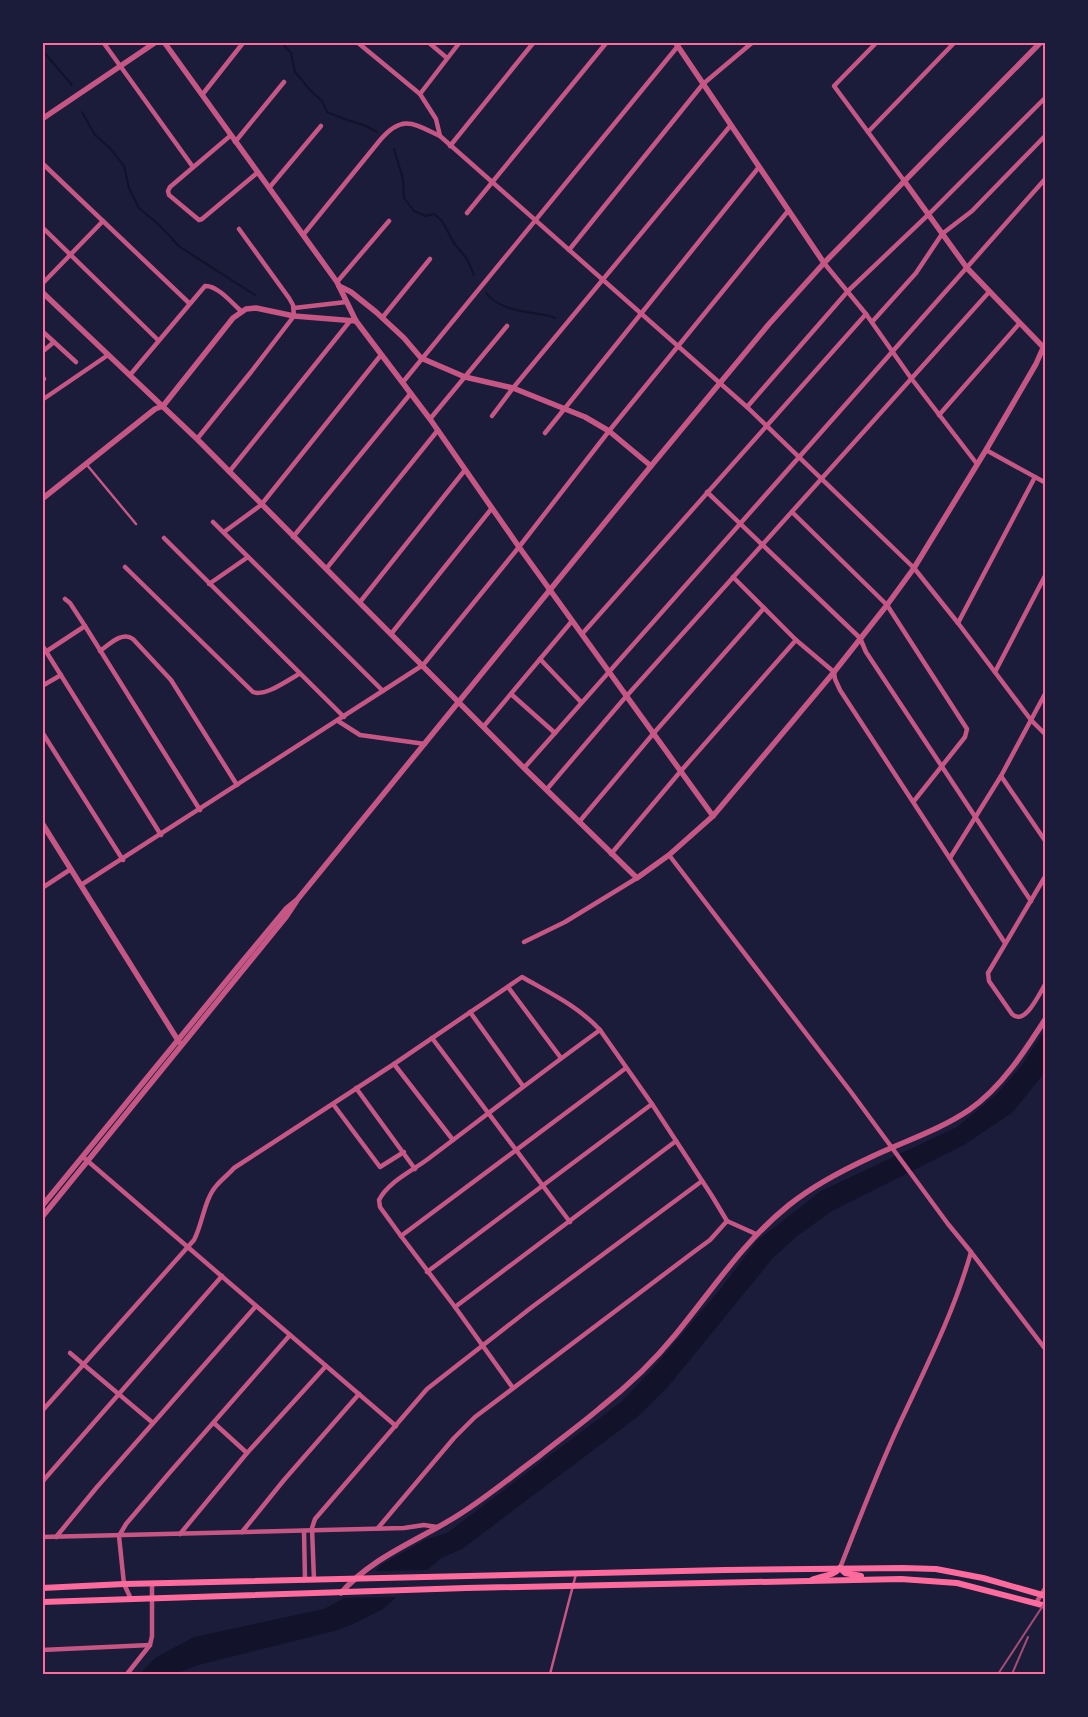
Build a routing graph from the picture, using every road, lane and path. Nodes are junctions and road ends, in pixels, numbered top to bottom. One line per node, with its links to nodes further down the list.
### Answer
1 (103, 42): 16 (street)
2 (156, 42): 16 (street)
3 (164, 42): 20 (street)
4 (357, 42): 19 (street)
5 (428, 42): 15 (street)
6 (460, 42): 15 (street)
7 (534, 42): 30 (street)
8 (607, 42): 37 (street)
9 (753, 42): 18 (street)
10 (877, 42): 25 (street)
11 (956, 42): 25 (street)
12 (1041, 42): 36 (street)
13 (243, 43): 20 (street)
14 (677, 44): 18 (street); 42 (street)
15 (448, 58): 19 (street)
16 (121, 67): 22 (street); 32 (street)
17 (284, 82): 29 (street)
18 (703, 84): 23 (street); 49 (street)
19 (420, 94): 28 (street)
20 (202, 95): 27 (street)
21 (1046, 97): 41 (street)
22 (42, 119)
23 (731, 125): 33 (street); 54 (street)
24 (321, 126): 38 (street)
25 (868, 132): 36 (street)
26 (1046, 135): 47 (street)
27 (230, 136): 29 (street); 32 (street)
28 (440, 136): 30 (street); 48 (street)
29 (235, 142): 34 (street)
30 (450, 146): 37 (street)
31 (42, 163): 44 (street)
32 (193, 167): 34 (street)
33 (759, 167): 39 (street); 64 (street)
34 (257, 173): 38 (street)
35 (1046, 178): 53 (street)
36 (905, 182): 41 (street); 52 (street)
37 (492, 183): 40 (street); 42 (street)
38 (269, 188): 48 (street)
39 (788, 211): 52 (street); 75 (street)
40 (467, 213)
41 (929, 214): 47 (street); 57 (street)
42 (534, 220): 49 (street); 81 (street)
43 (389, 221): 56 (street)
44 (103, 222): 50 (street); 61 (street)
45 (42, 227): 50 (street)
46 (239, 228): 62 (street)
47 (942, 234): 53 (street); 69 (street)
48 (303, 235): 56 (street)
49 (568, 250): 54 (street)
50 (72, 255): 55 (street); 73 (street)
51 (430, 259): 67 (street)
52 (824, 263): 57 (street); 87 (street)
53 (967, 268): 59 (street); 78 (street)
54 (604, 280): 64 (street); 88 (street)
55 (42, 284)
56 (338, 284): 60 (street); 67 (street)
57 (848, 291): 65 (street); 92 (street)
58 (42, 292): 79 (street)
59 (989, 292): 70 (street); 85 (street)
60 (346, 302): 62 (street); 68 (street)
61 (189, 303): 63 (street); 73 (street)
62 (294, 308): 66 (street)
63 (241, 311): 66 (street); 91 (street)
64 (642, 313): 75 (street); 93 (street)
65 (866, 314): 69 (street); 97 (street)
66 (294, 316): 68 (street); 101 (street)
67 (382, 318): 81 (street)
68 (353, 321): 80 (street); 108 (street)
69 (872, 322): 78 (street)
70 (1019, 324): 76 (street); 94 (street)
71 (507, 326): 84 (street)
72 (42, 331): 74 (street)
73 (158, 340): 83 (street)
74 (54, 342): 77 (street); 82 (street)
75 (678, 346): 87 (street); 99 (street)
76 (1045, 347): 102 (street)
77 (42, 352)
78 (893, 352): 85 (street); 103 (street)
79 (108, 355): 83 (street); 90 (street)
80 (381, 355): 86 (street); 114 (street)
81 (422, 358): 84 (street); 86 (street)
82 (76, 362)
83 (130, 375): 91 (street)
84 (465, 377): 88 (street); 96 (street)
85 (911, 378): 94 (street); 110 (street)
86 (403, 382): 89 (street)
87 (720, 383): 92 (street); 106 (street)
88 (513, 388): 93 (street); 95 (street)
89 (411, 393): 96 (street); 121 (street)
90 (42, 400)
91 (163, 406): 101 (street); 104 (street)
92 (747, 407): 97 (street)
93 (565, 408): 99 (street); 100 (street)
94 (939, 415): 105 (street)
95 (492, 416)
96 (430, 419): 98 (street)
97 (767, 426): 103 (street); 112 (street)
98 (438, 430): 107 (street); 128 (street)
99 (609, 431): 106 (street); 124 (street)
100 (545, 433)
101 (197, 439): 108 (street)
102 (986, 450): 105 (street); 109 (street)
103 (799, 457): 110 (street); 118 (street)
104 (86, 464): 113 (street); 119 (lane)
105 (977, 464): 127 (street)
106 (651, 466): 132 (street)
107 (465, 470): 115 (street); 134 (street)
108 (229, 472): 114 (street)
109 (1035, 477): 111 (street); 138 (street)
110 (822, 479): 116 (street); 127 (street)
111 (1046, 483)
112 (707, 492): 118 (street); 141 (street)
113 (42, 499)
114 (261, 505): 120 (street); 121 (street)
115 (492, 508): 124 (street); 140 (street)
116 (792, 512): 123 (street); 135 (street)
117 (214, 522): 120 (street)
118 (739, 523): 123 (street); 149 (street)
119 (136, 524)
120 (224, 532): 125 (street)
121 (293, 537): 128 (street)
122 (164, 538): 131 (street)
123 (762, 545): 130 (street); 142 (street)
124 (518, 547): 132 (street); 148 (street)
125 (248, 557): 131 (street); 155 (street)
126 (125, 567): 152 (street)
127 (914, 568): 135 (street); 138 (street)
128 (326, 569): 134 (street)
129 (1046, 574): 151 (street)
130 (733, 577): 136 (street); 158 (street)
131 (209, 584): 152 (street)
132 (550, 590): 137 (street); 159 (street)
133 (66, 599): 139 (street)
134 (360, 602): 140 (street)
135 (887, 605): 142 (street); 170 (street)
136 (764, 608): 143 (street); 167 (street)
137 (572, 621): 141 (street); 147 (street)
138 (958, 623): 151 (street)
139 (85, 626): 145 (street); 146 (street)
140 (391, 634): 148 (street)
141 (582, 634): 149 (street)
142 (860, 638): 150 (street); 170 (street)
143 (796, 640): 150 (street); 172 (street)
144 (42, 645): 145 (street)
145 (47, 651): 153 (street)
146 (100, 651): 174 (street); 177 (street)
147 (540, 660): 157 (street); 160 (street)
148 (423, 665): 155 (street); 159 (street)
149 (608, 672): 158 (street); 160 (street)
150 (834, 672): 176 (street); 178 (street)
151 (995, 672): 162 (street)
152 (299, 674): 161 (street)
153 (61, 675): 154 (street); 182 (street)
154 (42, 686)
155 (383, 691): 161 (street)
156 (1046, 692): 162 (street)
157 (511, 694): 164 (street); 166 (street)
158 (626, 697): 167 (street); 175 (street)
159 (459, 702): 164 (street); 169 (street)
160 (581, 702): 166 (street)
161 (344, 717): 163 (street)
162 (1031, 720): 168 (street); 173 (street)
163 (338, 721): 169 (street); 174 (street)
164 (484, 726): 171 (street)
165 (42, 732): 187 (street)
166 (555, 733): 171 (street)
167 (653, 734): 172 (street); 180 (street)
168 (1046, 736)
169 (425, 744): 193 (street)
170 (942, 766): 176 (street); 179 (street)
171 (524, 768): 175 (street)
172 (680, 772): 178 (street); 184 (street)
173 (1001, 776): 179 (street); 183 (street)
174 (237, 785): 177 (street)
175 (547, 790): 180 (street)
176 (914, 801): 186 (street)
177 (200, 810): 182 (street)
178 (713, 816): 185 (street)
179 (975, 817): 186 (street); 194 (street)
180 (579, 822): 184 (street)
181 (42, 823): 188 (street)
182 (161, 835): 187 (street)
183 (1046, 842)
184 (611, 854): 190 (street)
185 (669, 854): 190 (street); 216 (street)
186 (950, 858): 196 (street)
187 (123, 860): 191 (street)
188 (71, 869): 191 (street); 192 (street)
189 (1046, 875): 194 (street)
190 (637, 878): 195 (street)
191 (81, 885): 203 (street)
192 (42, 888)
193 (297, 900): 203 (street); 204 (street)
194 (1031, 900): 196 (street)
195 (524, 942)
196 (1005, 943): 197 (street)
197 (1046, 982)
198 (508, 987): 199 (street); 201 (street); 205 (street)
199 (470, 1012): 202 (street); 208 (street)
200 (1046, 1018): 216 (street)
201 (600, 1030): 205 (street); 207 (street)
202 (432, 1038): 206 (street); 212 (street)
203 (178, 1040): 204 (street); 218 (street)
204 (182, 1046): 219 (street)
205 (561, 1058): 208 (street)
206 (394, 1064): 209 (street); 213 (street)
207 (626, 1068): 211 (street); 215 (street)
208 (523, 1086): 212 (street)
209 (356, 1088): 210 (street); 217 (street)
210 (333, 1104): 217 (street); 229 (street)
211 (652, 1104): 214 (street); 222 (street)
212 (489, 1114): 213 (street); 215 (street)
213 (453, 1140): 220 (street)
214 (676, 1140): 221 (street); 225 (street)
215 (515, 1150): 222 (street); 228 (street)
216 (893, 1150): 227 (street); 230 (street)
217 (404, 1152): 220 (street)
218 (83, 1157): 219 (street); 223 (street)
219 (88, 1162): 224 (street); 229 (street)
220 (415, 1169): 228 (street)
221 (702, 1181): 226 (street); 236 (street)
222 (542, 1186): 225 (street); 231 (street)
223 (42, 1206)
224 (42, 1217)
225 (570, 1222): 234 (street)
226 (727, 1222): 227 (street); 241 (street)
227 (756, 1234): 250 (street)
228 (400, 1236): 231 (street)
229 (187, 1247): 232 (street); 239 (street)
230 (971, 1252): 237 (street); 259 (street)
231 (427, 1272): 234 (street)
232 (222, 1276): 233 (street); 242 (street)
233 (256, 1306): 235 (street); 245 (street)
234 (455, 1307): 236 (street)
235 (290, 1335): 240 (street); 246 (street)
236 (482, 1346): 241 (street); 247 (street)
237 (1046, 1350)
238 (70, 1353): 239 (street)
239 (83, 1364): 242 (street); 244 (street)
240 (326, 1366): 243 (street); 248 (street)
241 (513, 1388): 251 (street)
242 (118, 1394): 245 (street); 249 (street)
243 (359, 1394): 247 (street); 254 (street)
244 (42, 1411)
245 (153, 1423): 258 (street)
246 (214, 1423): 248 (street); 256 (street)
247 (396, 1426): 253 (street)
248 (247, 1453): 255 (street)
249 (42, 1482)
250 (437, 1527): 251 (street); 262 (street)
251 (378, 1528): 253 (street)
252 (304, 1531): 253 (street); 254 (street); 263 (street)
253 (312, 1531): 264 (street)
254 (242, 1532): 255 (street)
255 (180, 1534): 256 (street)
256 (119, 1536): 258 (street); 268 (street)
257 (42, 1537): 258 (street)
258 (56, 1537)
259 (840, 1568): 260 (main road); 261 (main road); 265 (main road); 266 (main road)
260 (960, 1573): 267 (main road); 274 (main road)
261 (577, 1574): 262 (main road); 270 (lane)
262 (353, 1579): 264 (main road); 273 (street)
263 (305, 1580): 264 (main road); 269 (main road)
264 (314, 1580)
265 (870, 1580): 266 (main road); 267 (main road)
266 (810, 1581): 270 (main road)
267 (957, 1583): 278 (main road)
268 (124, 1584): 269 (main road); 272 (main road); 275 (street)
269 (152, 1584): 276 (street)
270 (573, 1587): 273 (main road); 283 (lane)
271 (1046, 1587): 274 (street)
272 (42, 1588)
273 (341, 1593): 276 (main road)
274 (1043, 1595): 278 (street)
275 (131, 1598): 276 (main road); 277 (main road)
276 (152, 1600): 280 (street)
277 (42, 1602)
278 (1036, 1603): 279 (main road)
279 (1046, 1606)
280 (150, 1646): 281 (street); 282 (street)
281 (42, 1650)
282 (127, 1674)
283 (550, 1674)

